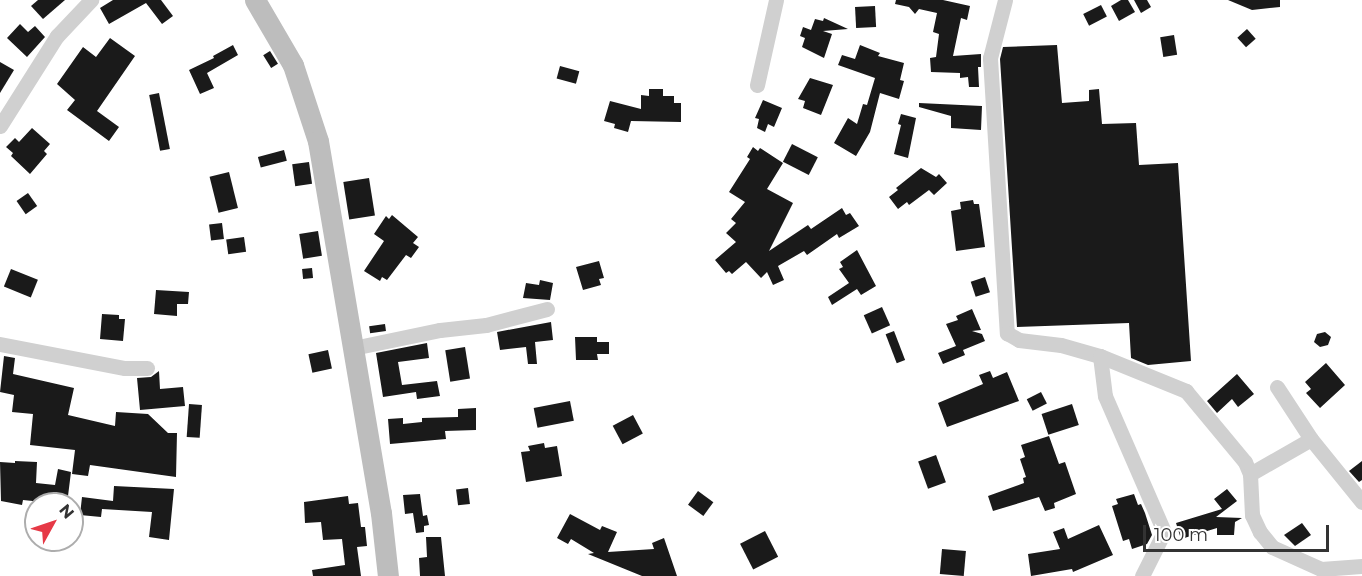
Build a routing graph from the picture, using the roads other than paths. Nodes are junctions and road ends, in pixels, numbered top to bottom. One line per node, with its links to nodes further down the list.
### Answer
1 (91, 0): 6 (street)
2 (255, 0): 9 (main road)
3 (776, 0): 5 (street)
4 (1005, 0): 10 (street)
5 (757, 86)
6 (0, 126)
7 (547, 309): 9 (street)
8 (0, 344): 11 (street)
9 (353, 348): 18 (main road)
10 (1100, 356): 14 (street); 19 (street)
11 (147, 368)
12 (1277, 387): 13 (street)
13 (1311, 439): 14 (street); 15 (street)
14 (1250, 474): 17 (street)
15 (1362, 502)
16 (1362, 566): 17 (street)
17 (1322, 573)
18 (388, 576)
19 (1142, 576)

